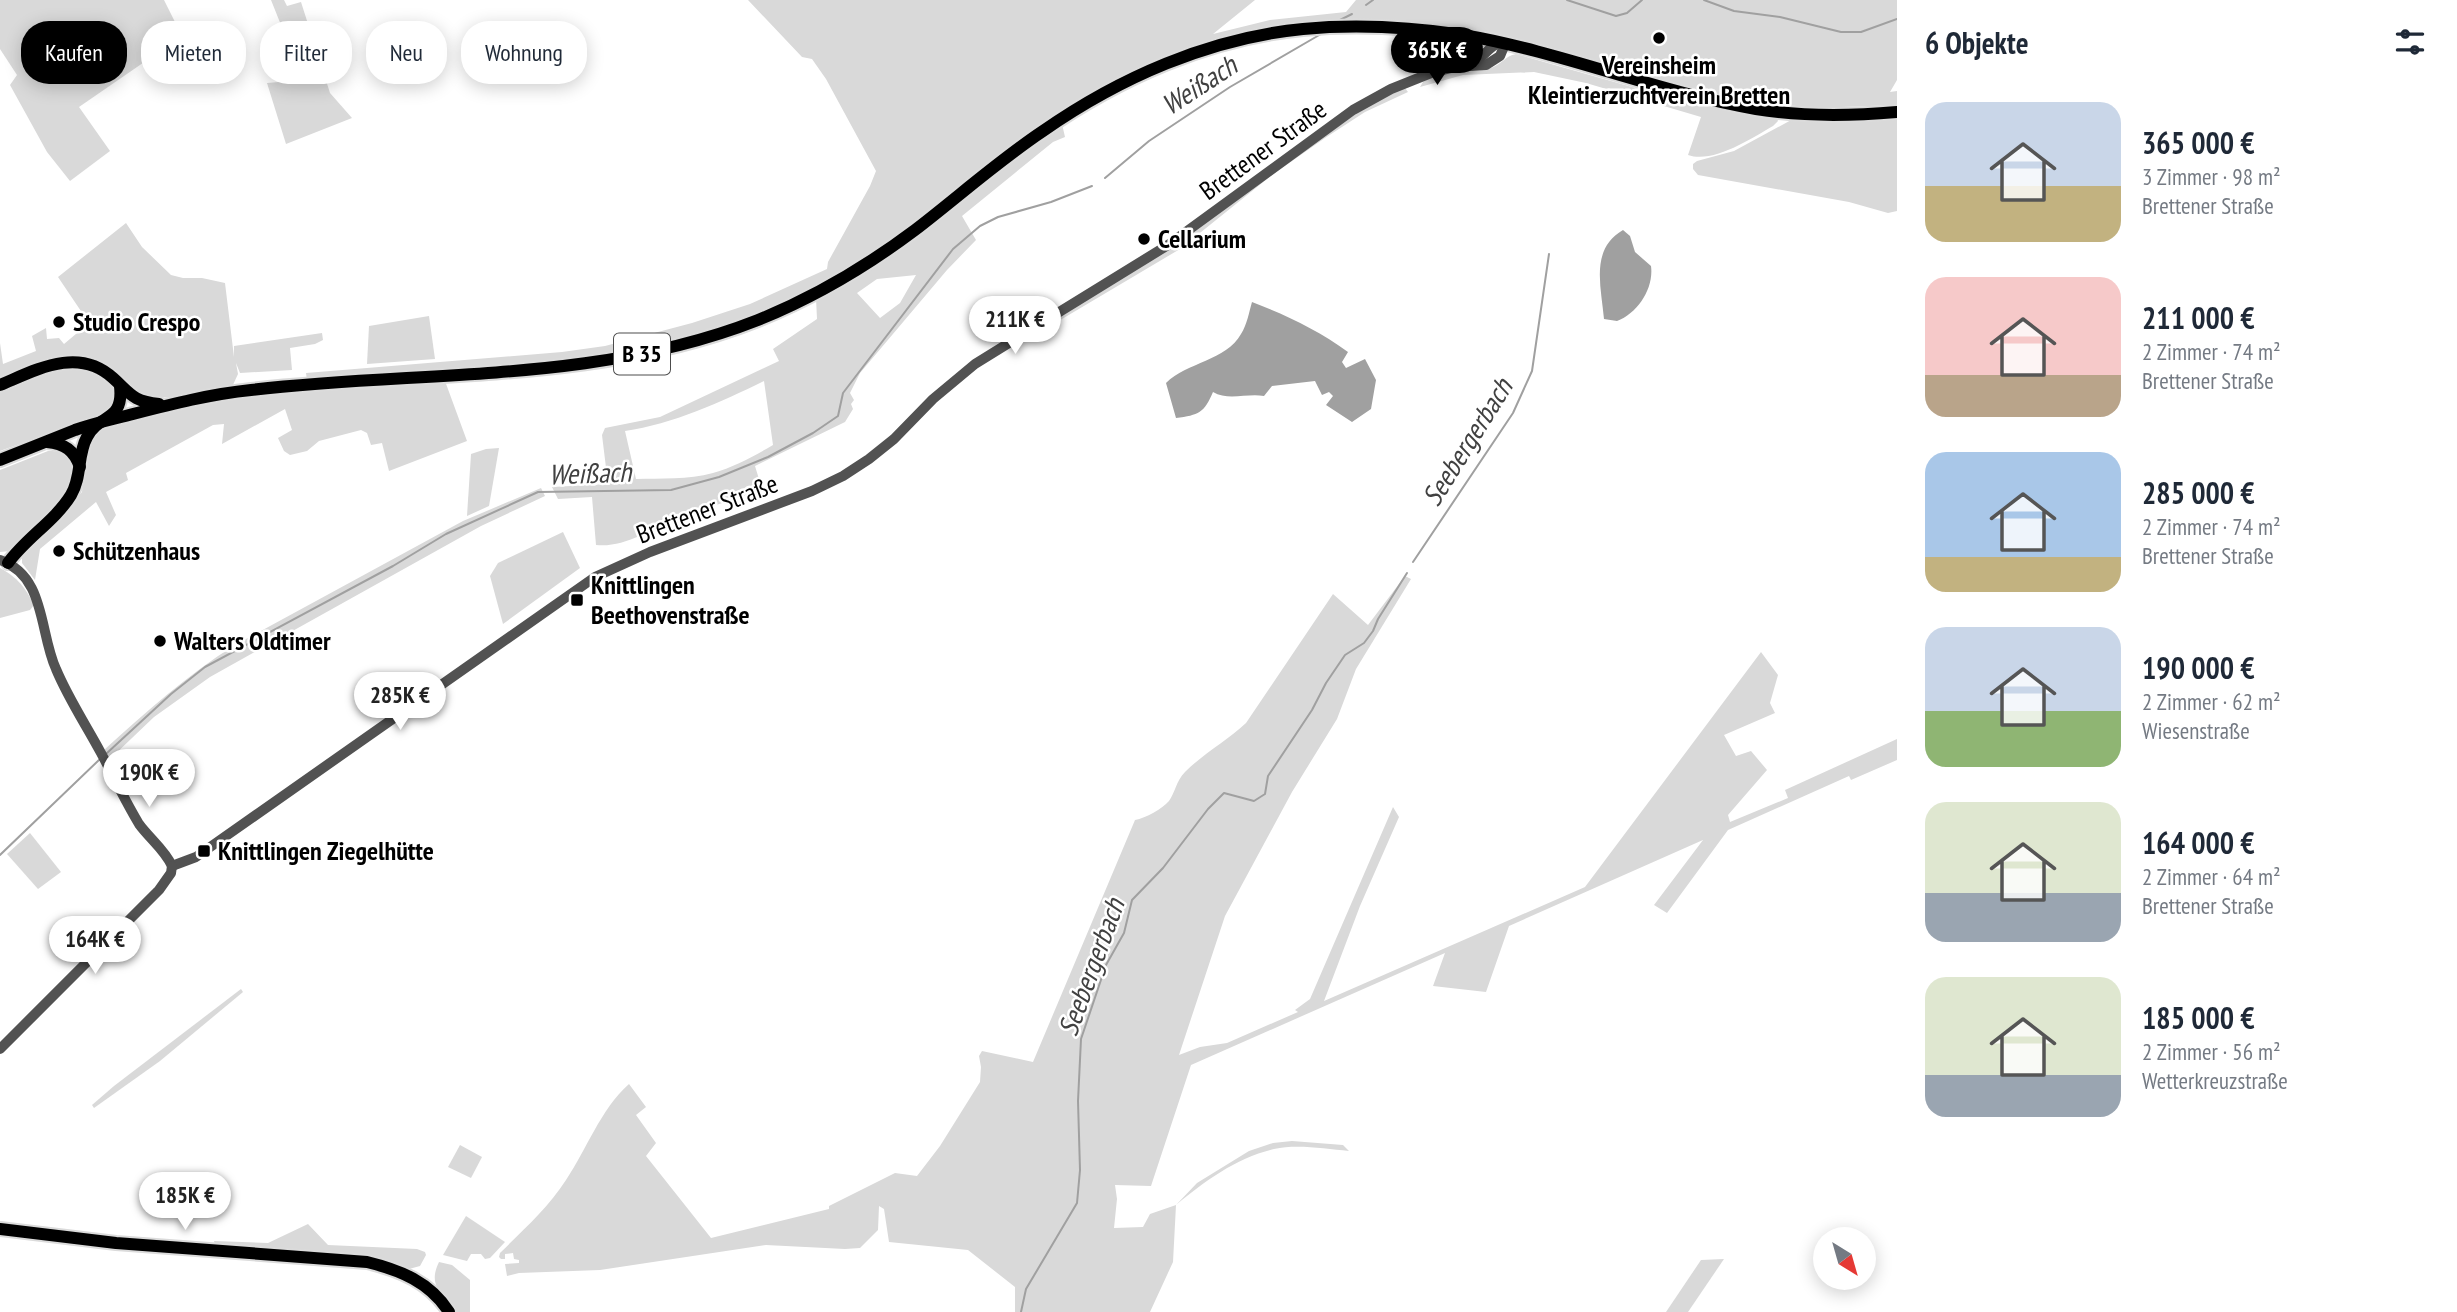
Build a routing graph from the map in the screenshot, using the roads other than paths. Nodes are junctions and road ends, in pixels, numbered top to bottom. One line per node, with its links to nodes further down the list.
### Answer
1 (1457, 34): 2 (main road, B 35); 3 (street); 7 (main road, B 35)
2 (1502, 44): 3 (street, Brettener Straße); 4 (main road, B 35)
3 (1455, 67): 13 (street, Brettener Straße)
4 (1897, 112)
5 (0, 386): 6 (main road)
6 (120, 386): 7 (main road); 8 (main road)
7 (170, 405): 8 (main road, B 35)
8 (103, 421): 9 (main road, B 35); 11 (main road)
9 (47, 442): 10 (main road, B 35); 11 (main road)
10 (0, 460)
11 (80, 468): 12 (main road)
12 (4, 562): 13 (street)
13 (172, 866): 14 (street)
14 (0, 1049)
15 (0, 1229): 16 (main road)
16 (449, 1312)

